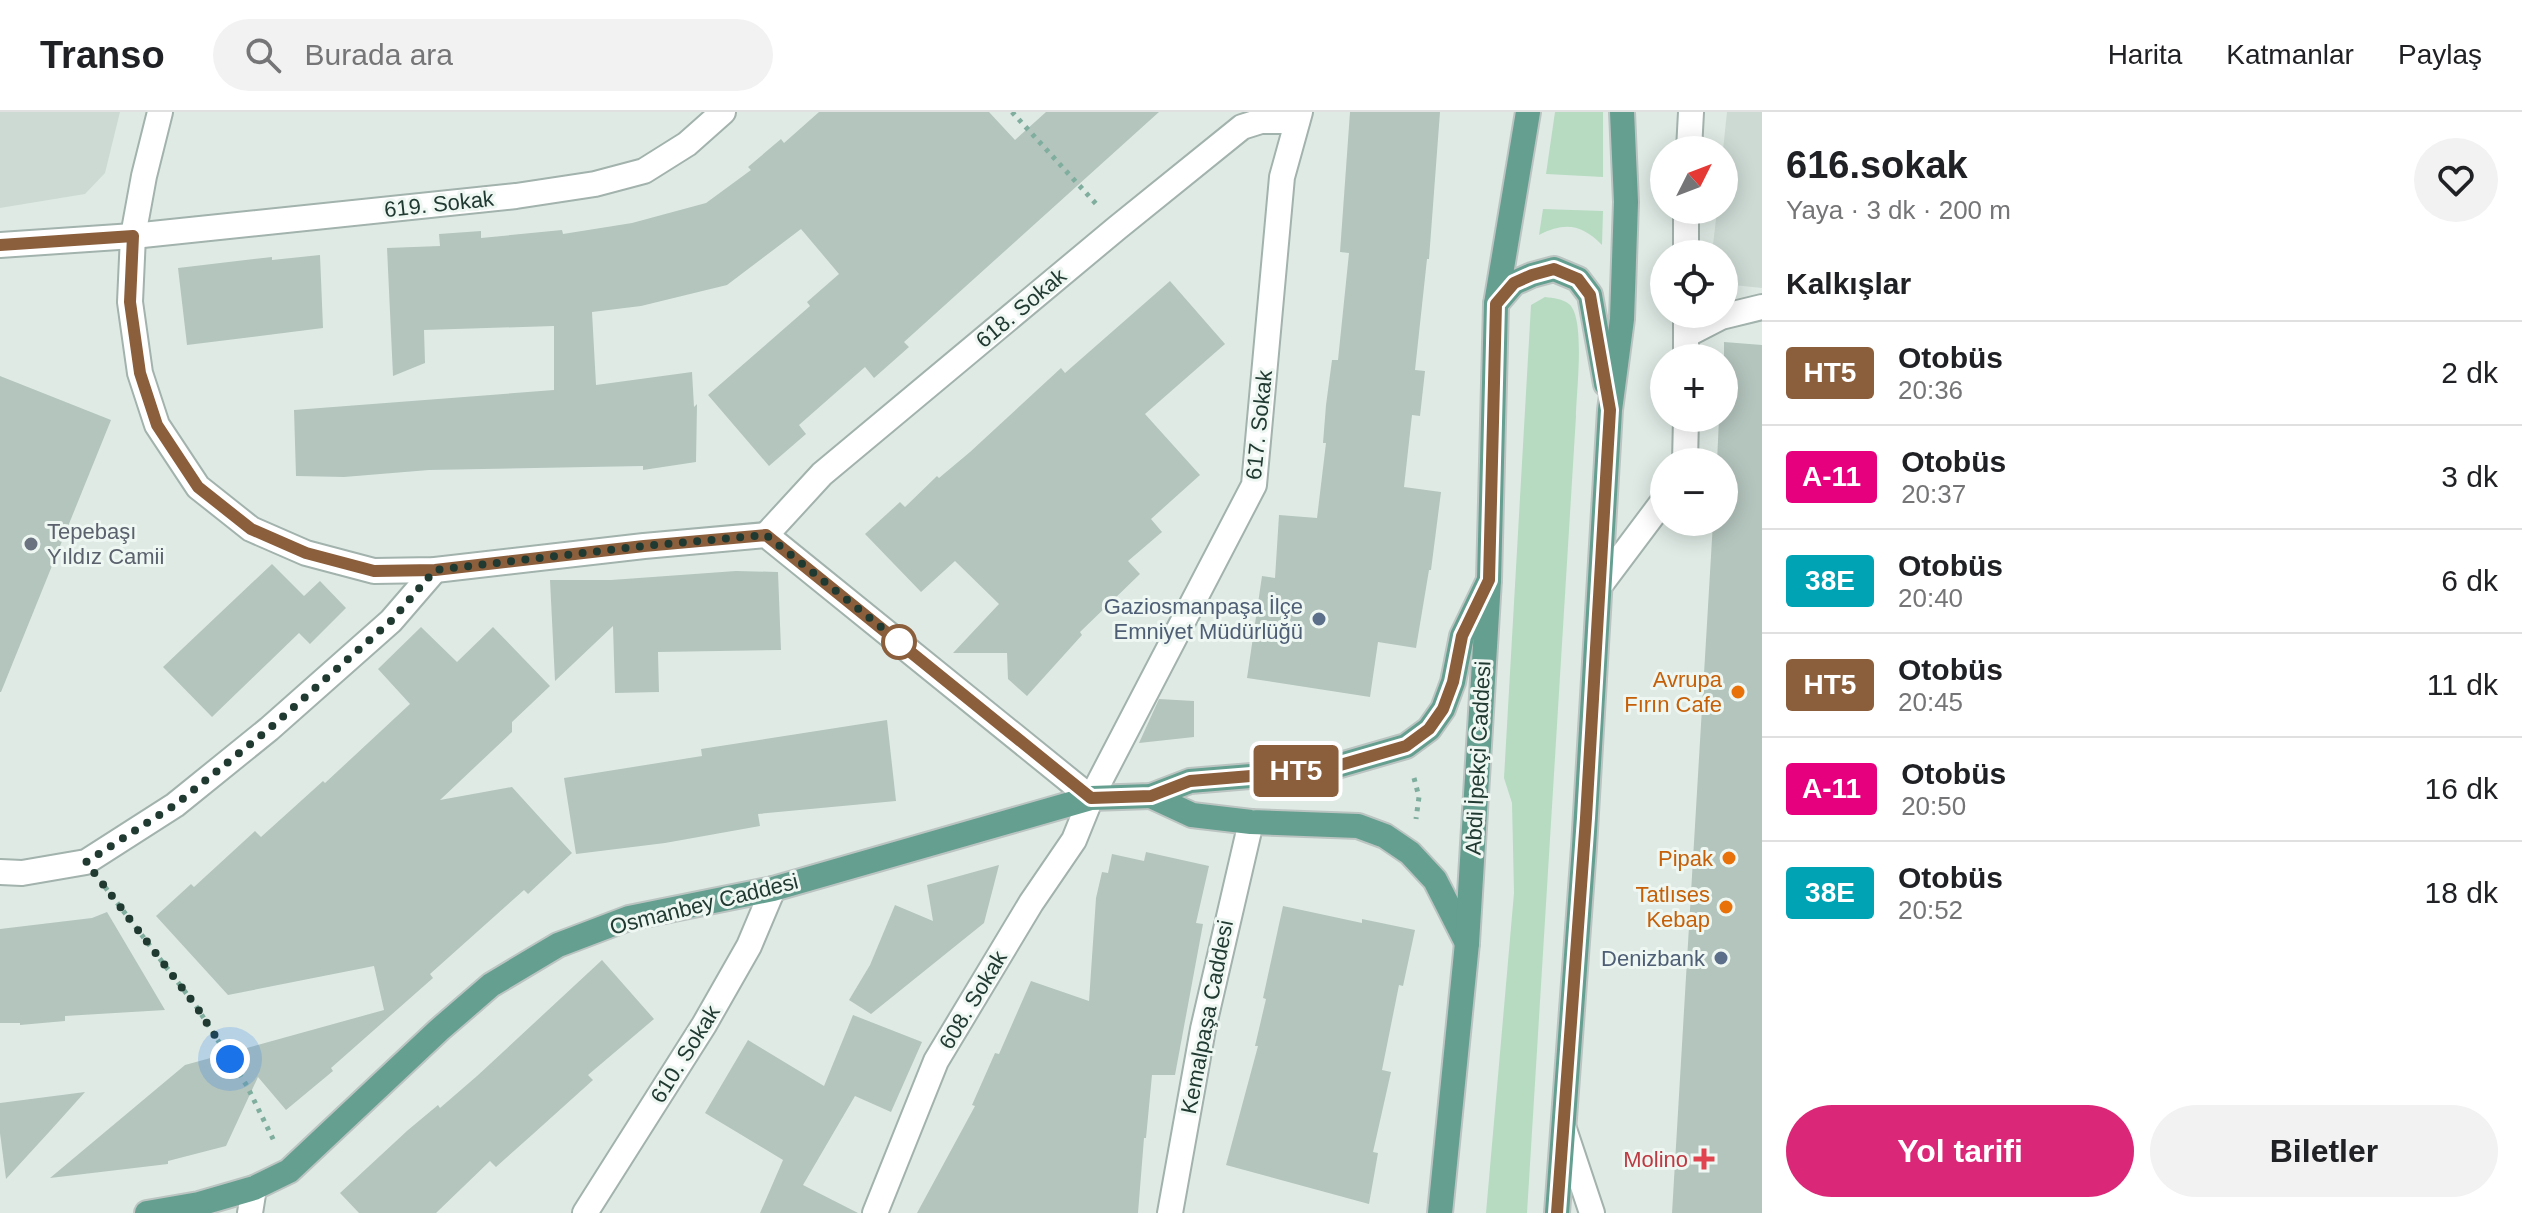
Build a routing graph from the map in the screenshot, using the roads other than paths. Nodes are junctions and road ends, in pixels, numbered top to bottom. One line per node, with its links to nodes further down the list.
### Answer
1 (160, 112): 8 (street)
2 (723, 112): 8 (street, 619. Sokak)
3 (1528, 112): 10 (main road, Abdi İpekçi Caddesi)
4 (1622, 112): 13 (main road)
5 (1691, 112): 7 (street)
6 (1298, 116): 15 (street, 618. Sokak); 20 (street, 617. Sokak)
7 (1690, 136)
8 (133, 236): 9 (street, 619. Sokak); 16 (street)
9 (0, 245)
10 (1496, 304): 13 (main road); 17 (main road, Abdi İpekçi Caddesi)
11 (1762, 307): 12 (street)
12 (1686, 336)
13 (1610, 410): 18 (main road)
14 (1650, 519): 18 (street)
15 (766, 535): 16 (street); 20 (street)
16 (435, 570): 22 (street)
17 (1489, 580): 19 (main road); 24 (main road, Abdi İpekçi Caddesi)
18 (1601, 584): 25 (main road)
19 (1151, 796): 20 (main road, Osmanbey Caddesi); 21 (main road)
20 (1091, 798): 23 (main road, Osmanbey Caddesi); 31 (street, 608. Sokak)
21 (1251, 822): 24 (main road); 32 (street, Kemalpaşa Caddesi)
22 (0, 872)
23 (773, 889): 26 (main road, Osmanbey Caddesi); 30 (street, 610. Sokak)
24 (1467, 943): 27 (main road, Abdi İpekçi Caddesi)
25 (1564, 1129): 33 (main road); 34 (street)
26 (254, 1188): 28 (main road, Osmanbey Caddesi); 29 (street)
27 (1441, 1211)
28 (147, 1213)
29 (250, 1213)
30 (585, 1213)
31 (875, 1213)
32 (1170, 1213)
33 (1557, 1213)
34 (1592, 1213)

